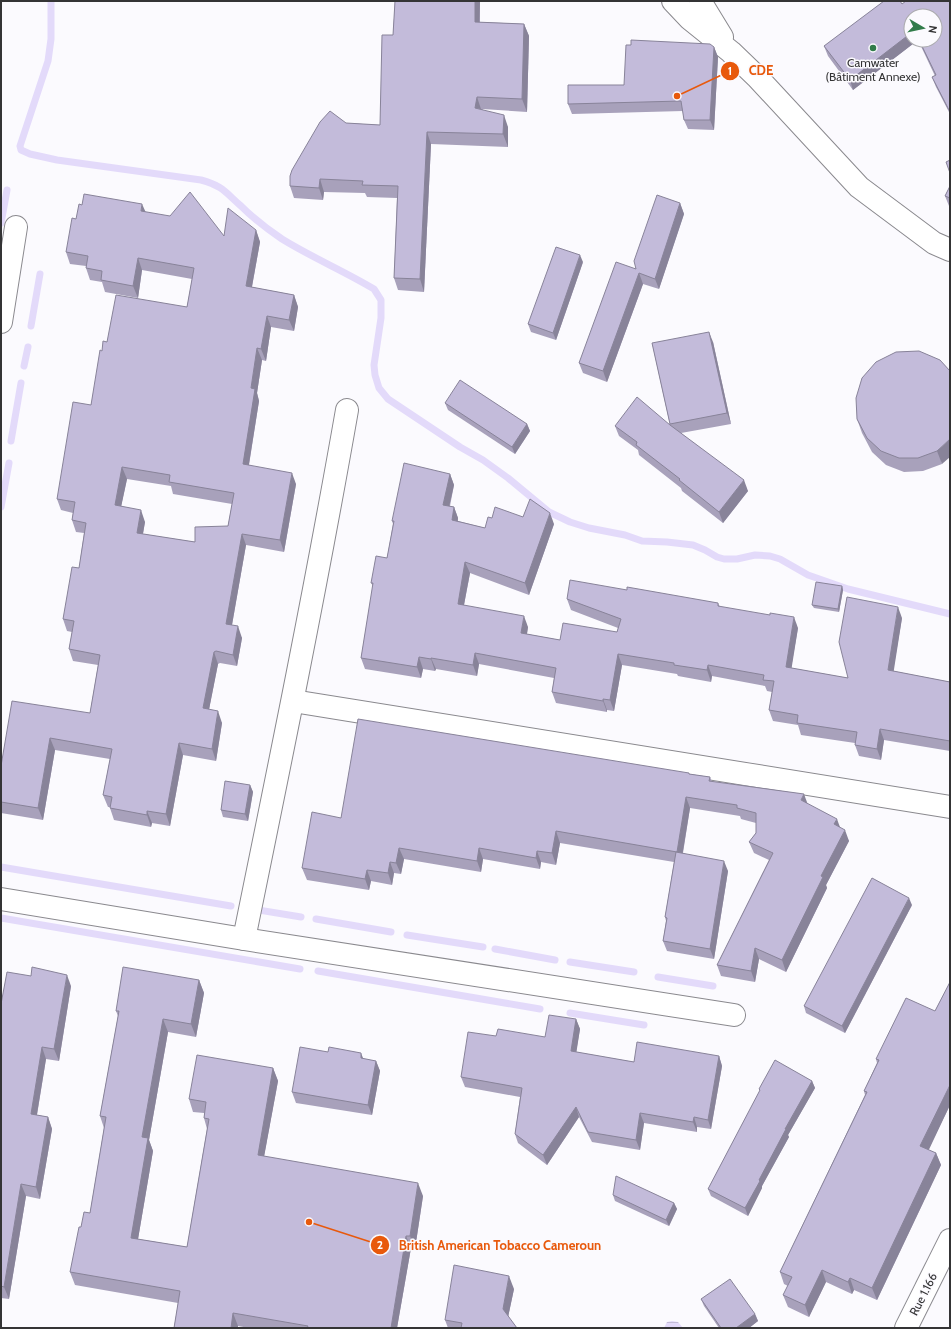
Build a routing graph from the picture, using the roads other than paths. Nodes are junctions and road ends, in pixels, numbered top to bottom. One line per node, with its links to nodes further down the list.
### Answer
1 (674, 1): 3 (street)
2 (700, 1): 3 (street)
3 (731, 52): 5 (street)
4 (16, 227): 6 (street)
5 (950, 250)
6 (1, 322)
7 (348, 410): 8 (street)
8 (293, 701): 9 (street); 11 (street)
9 (950, 807)
10 (1, 899): 11 (street)
11 (244, 939): 12 (street)
12 (734, 1015)
13 (950, 1240): 14 (street, Rue 1.166)
14 (906, 1328)

